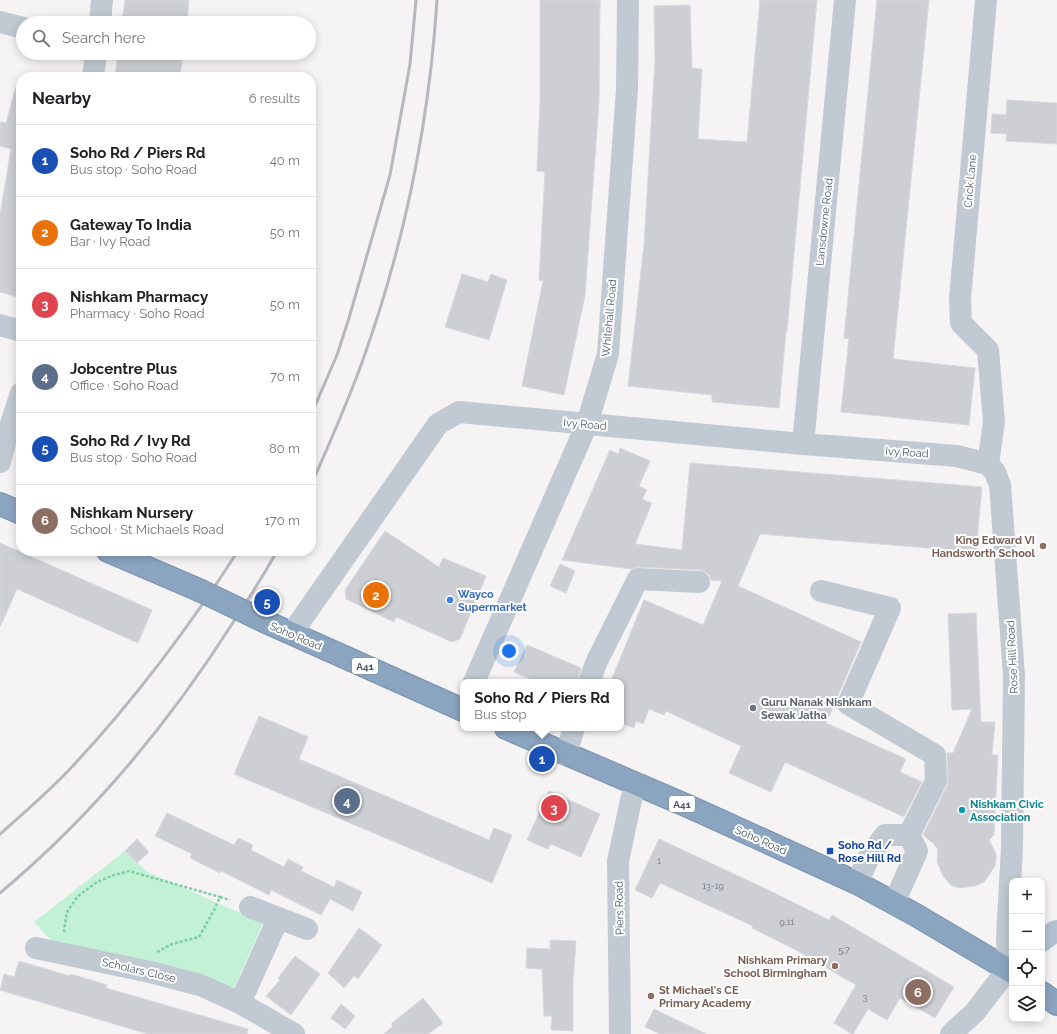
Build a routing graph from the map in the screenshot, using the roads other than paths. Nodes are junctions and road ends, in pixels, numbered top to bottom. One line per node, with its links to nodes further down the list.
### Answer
1 (102, 0): 5 (street)
2 (628, 0): 13 (street, Whitehall Road)
3 (845, 0): 14 (street, Lansdowne Road)
4 (986, 0): 16 (street, Crick Lane)
5 (101, 16)
6 (0, 22): 7 (street)
7 (16, 26)
8 (95, 60): 9 (street)
9 (94, 72)
10 (0, 325): 11 (street)
11 (16, 330)
12 (16, 408): 15 (street)
13 (587, 424): 14 (street, Ivy Road); 22 (street, Ivy Road); 23 (street, Whitehall Road)
14 (802, 444): 16 (street, Ivy Road)
15 (0, 462)
16 (988, 464): 31 (street, Rose Hill Road)
17 (0, 504): 18 (highway)
18 (16, 511)
19 (122, 556): 22 (highway, Soho Road / A41, bridge)
20 (699, 582): 24 (street)
21 (821, 591): 30 (street)
22 (292, 633): 25 (highway, Soho Road / A41)
23 (475, 679)
24 (590, 679)
25 (460, 707)
26 (513, 731): 28 (highway, Soho Road / A41)
27 (573, 731): 28 (street)
28 (566, 754): 29 (highway, Soho Road / A41)
29 (637, 784): 32 (highway, Soho Road / A41); 46 (street, Piers Road)
30 (909, 835): 32 (street); 33 (street)
31 (1011, 878)
32 (857, 883): 33 (highway, Soho Road / A41)
33 (894, 903): 40 (highway, Soho Road / A41)
34 (250, 907): 36 (street)
35 (1009, 914): 39 (street, Rose Hill Road)
36 (278, 919): 37 (street); 43 (street)
37 (307, 929)
38 (36, 948): 43 (street, Scholars Close)
39 (1009, 954)
40 (1009, 968)
41 (1009, 971): 47 (street)
42 (1045, 995): 44 (highway)
43 (240, 1003): 45 (street, Scholars Close)
44 (1057, 1004)
45 (294, 1034)
46 (620, 1034)
47 (951, 1034)

